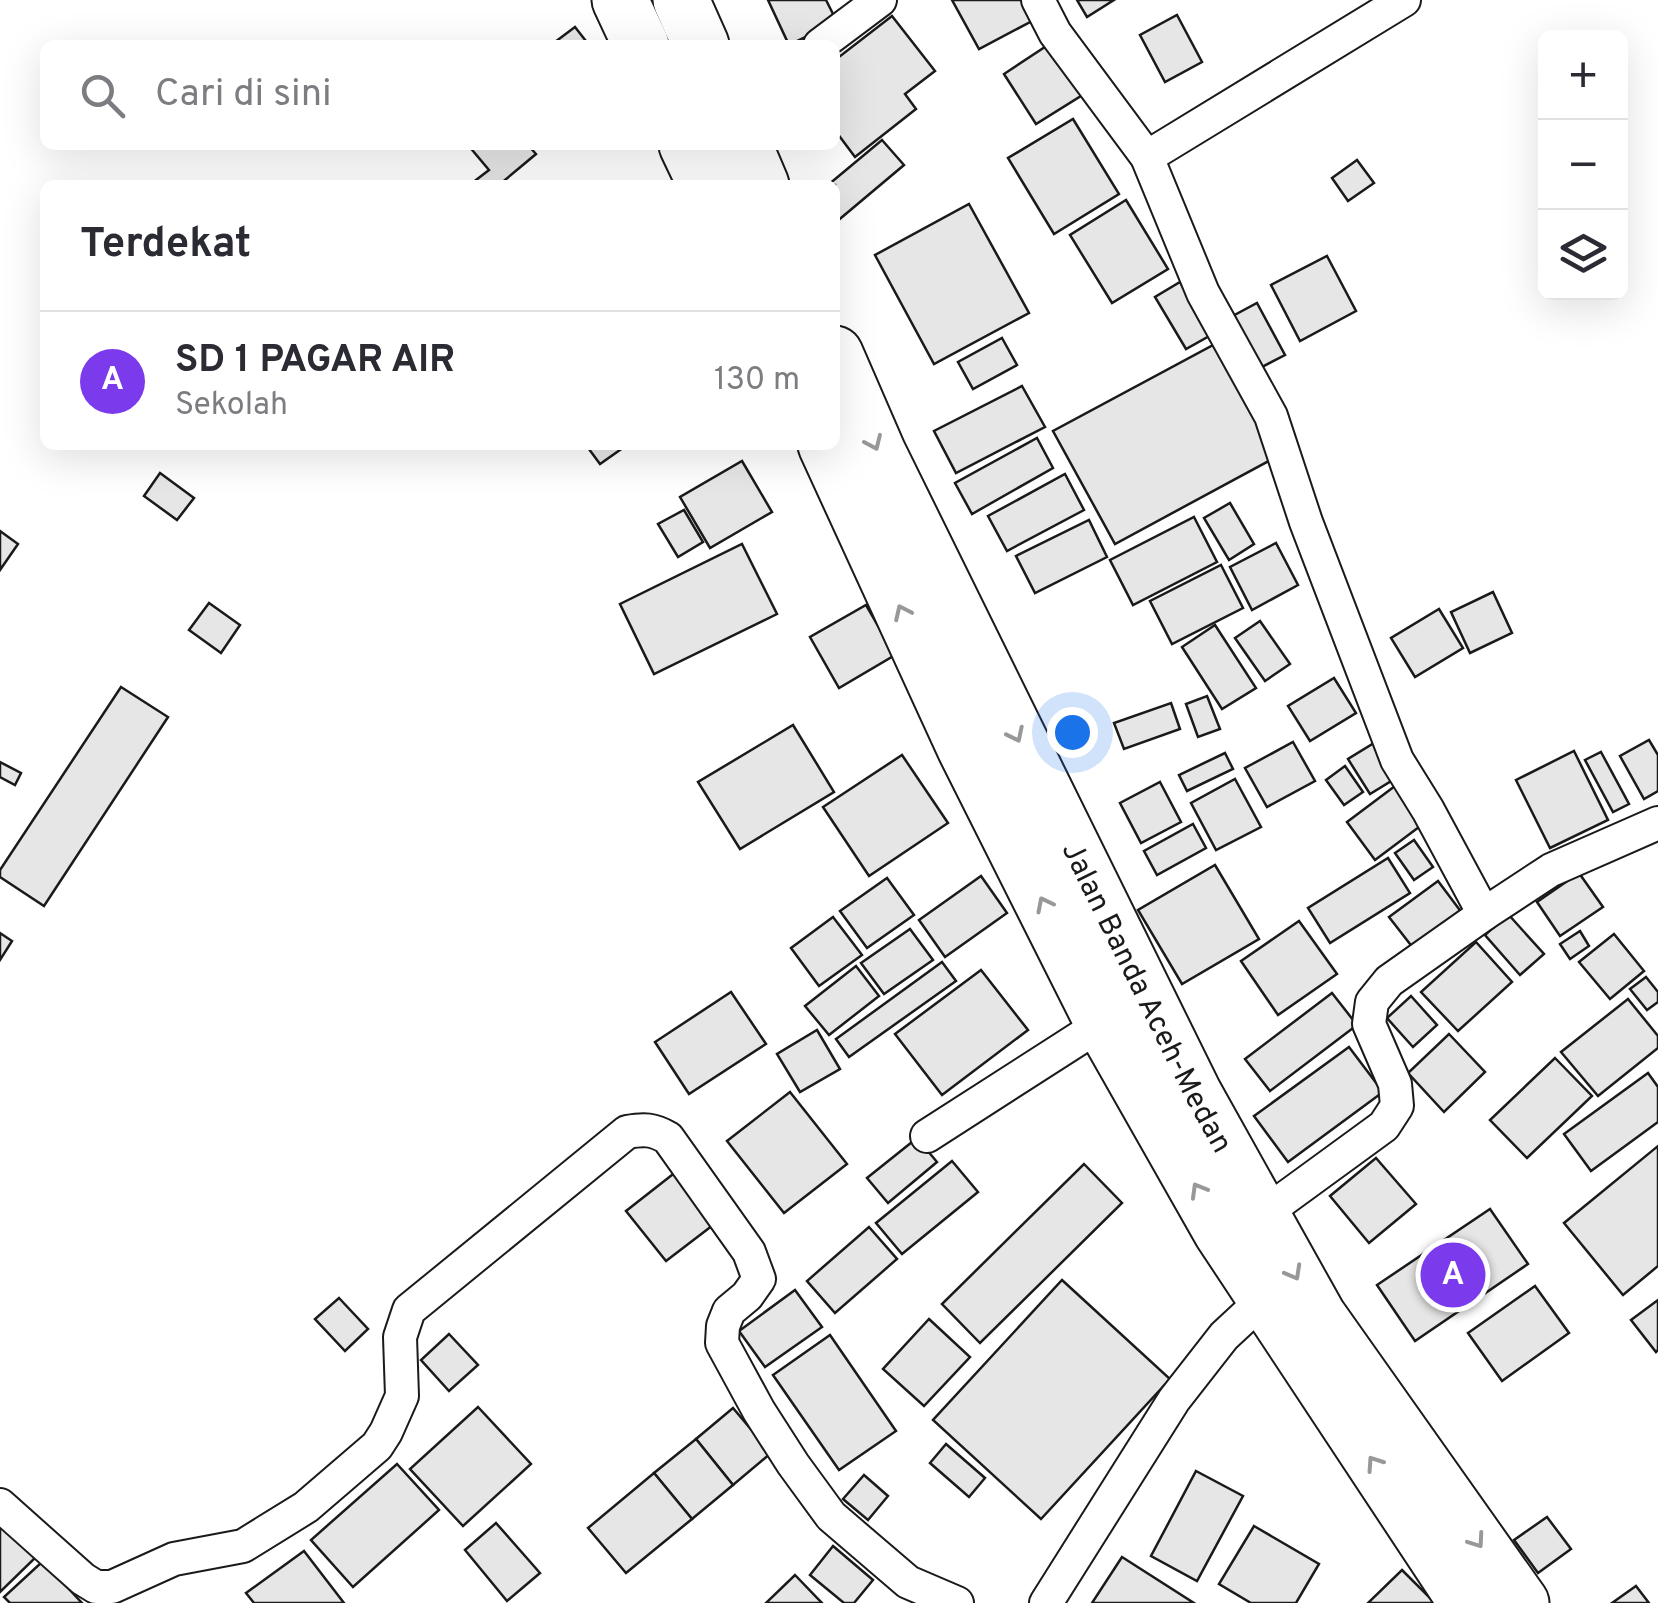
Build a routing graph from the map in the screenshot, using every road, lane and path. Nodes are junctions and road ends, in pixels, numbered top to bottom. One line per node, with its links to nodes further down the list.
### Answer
1 (620, 0): 6 (highway)
2 (681, 0): 7 (highway)
3 (880, 0): 8 (street)
4 (1038, 0): 11 (street)
5 (1404, 0): 11 (street)
6 (639, 40)
7 (698, 40)
8 (827, 40)
9 (689, 150): 12 (highway)
10 (746, 150): 13 (highway)
11 (1147, 156): 17 (street)
12 (704, 180)
13 (760, 180)
14 (840, 366): 20 (highway, Jalan Banda Aceh-Medan, one-way to 20)
15 (828, 450): 18 (highway, Jalan Banda Aceh-Medan, one-way to 15)
16 (1658, 823): 17 (street)
17 (1484, 914): 20 (street)
18 (1104, 1023): 19 (street); 21 (highway, Jalan Banda Aceh-Medan, one-way to 18)
19 (927, 1136)
20 (1262, 1215): 27 (highway, Jalan Banda Aceh-Medan, one-way to 27)
21 (1265, 1298): 25 (street); 26 (highway, Jalan Banda Aceh-Medan, one-way to 21)
22 (0, 1504): 23 (street)
23 (898, 1592): 24 (street)
24 (956, 1603)
25 (1046, 1603)
26 (1467, 1603)
27 (1521, 1603)

